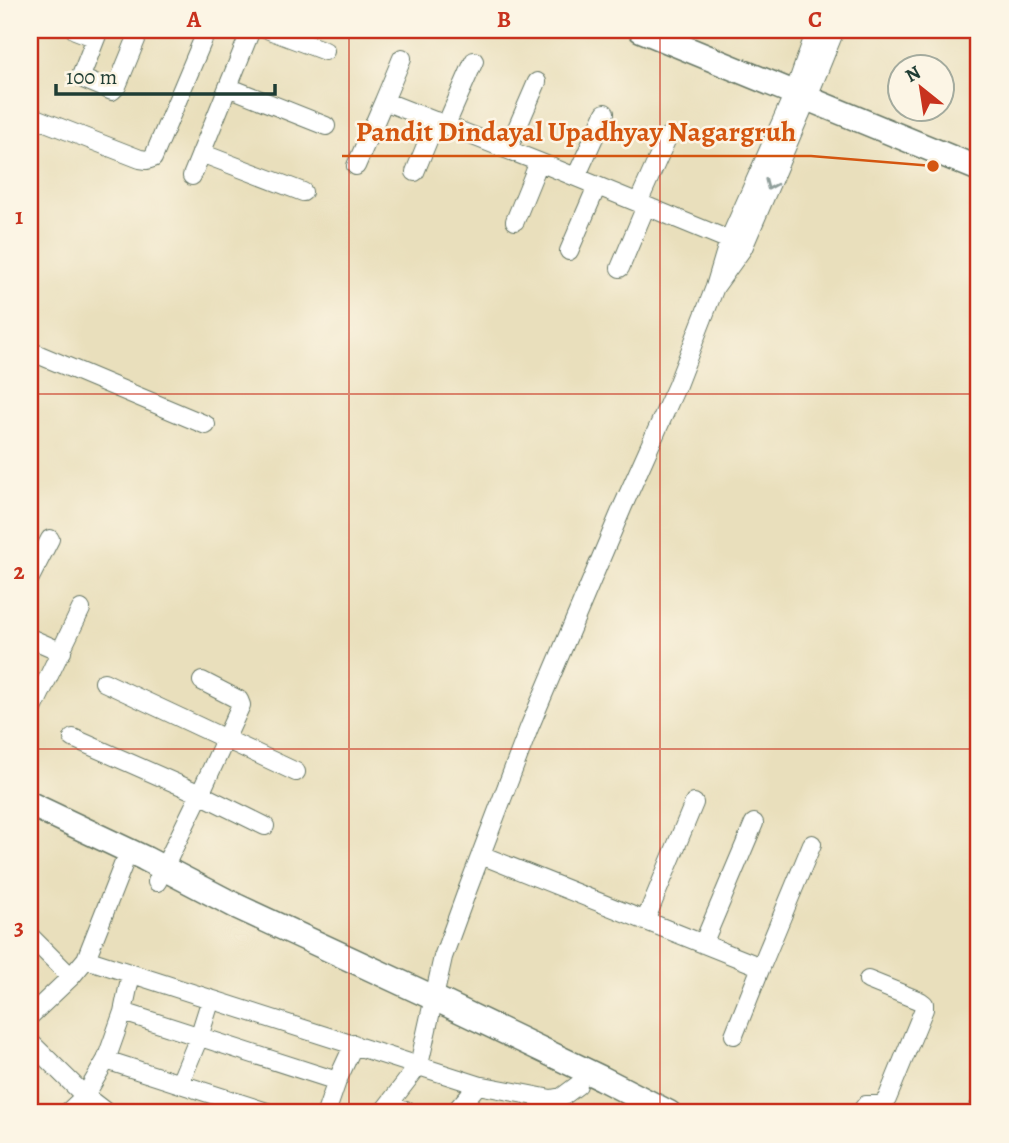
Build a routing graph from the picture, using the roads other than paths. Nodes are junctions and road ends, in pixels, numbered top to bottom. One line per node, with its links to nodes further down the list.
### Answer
1 (75, 30): 10 (street)
2 (140, 30): 10 (street)
3 (206, 30): 19 (street)
4 (251, 30): 15 (street)
5 (269, 30): 11 (street)
6 (640, 30): 16 (street)
7 (682, 30): 16 (street)
8 (816, 30): 16 (street)
9 (835, 30): 16 (street)
10 (97, 34)
11 (325, 51)
12 (402, 58): 17 (street)
13 (474, 61): 20 (street)
14 (537, 82): 23 (street)
15 (228, 87): 21 (street); 25 (street)
16 (803, 89): 24 (street); 28 (street); 36 (street)
17 (384, 101): 20 (street); 27 (street)
18 (604, 113): 31 (street)
19 (30, 116)
20 (441, 123): 23 (street); 29 (street)
21 (326, 126)
22 (667, 136): 34 (street)
23 (508, 149): 26 (street)
24 (979, 151)
25 (201, 153): 30 (street); 33 (street)
26 (540, 162): 31 (street); 35 (street)
27 (356, 166)
28 (979, 169)
29 (415, 173)
30 (191, 176)
31 (576, 177): 32 (street)
32 (597, 186): 34 (street); 37 (street)
33 (303, 192)
34 (642, 204): 36 (street); 38 (street)
35 (515, 221)
36 (736, 244): 59 (street)
37 (569, 251)
38 (620, 268)
39 (30, 351): 40 (street)
40 (206, 425)
41 (50, 538): 42 (street)
42 (30, 578)
43 (81, 609): 45 (street)
44 (30, 638): 45 (street)
45 (61, 652): 48 (street)
46 (202, 681): 50 (street)
47 (104, 682): 50 (street)
48 (30, 713)
49 (73, 738): 52 (street)
50 (225, 739): 51 (street); 52 (street)
51 (296, 772)
52 (200, 794): 57 (street); 61 (street)
53 (694, 803): 62 (street)
54 (30, 804): 61 (street)
55 (30, 821): 60 (street)
56 (754, 823): 64 (street)
57 (265, 826)
58 (812, 844): 66 (street)
59 (481, 855): 62 (street); 71 (street)
60 (123, 865): 61 (street); 65 (street)
61 (160, 875): 71 (street)
62 (645, 921): 64 (street)
63 (30, 936): 68 (street)
64 (703, 944): 66 (street)
65 (86, 959): 67 (street); 68 (street)
66 (761, 967): 74 (street)
67 (131, 974): 70 (street); 72 (street)
68 (71, 977): 73 (street)
69 (868, 980): 95 (street)
70 (211, 999): 75 (street); 77 (street)
71 (433, 1004): 79 (street); 83 (street); 94 (street)
72 (123, 1012): 75 (street); 78 (street)
73 (30, 1016)
74 (734, 1035)
75 (199, 1037): 80 (street); 81 (street)
76 (30, 1042): 84 (street)
77 (354, 1044): 79 (street); 80 (street)
78 (106, 1060): 81 (street); 84 (street)
79 (419, 1065): 82 (street); 86 (street)
80 (337, 1081): 90 (street)
81 (180, 1083): 89 (street)
82 (478, 1084): 83 (street); 92 (street)
83 (578, 1085): 93 (street)
84 (85, 1096): 87 (street); 88 (street)
85 (979, 1107): 96 (street)
86 (385, 1109): 91 (street)
87 (67, 1113)
88 (107, 1113)
89 (270, 1113)
90 (326, 1113)
91 (411, 1113)
92 (454, 1113)
93 (640, 1113)
94 (669, 1113)
95 (860, 1113)
96 (976, 1113)

